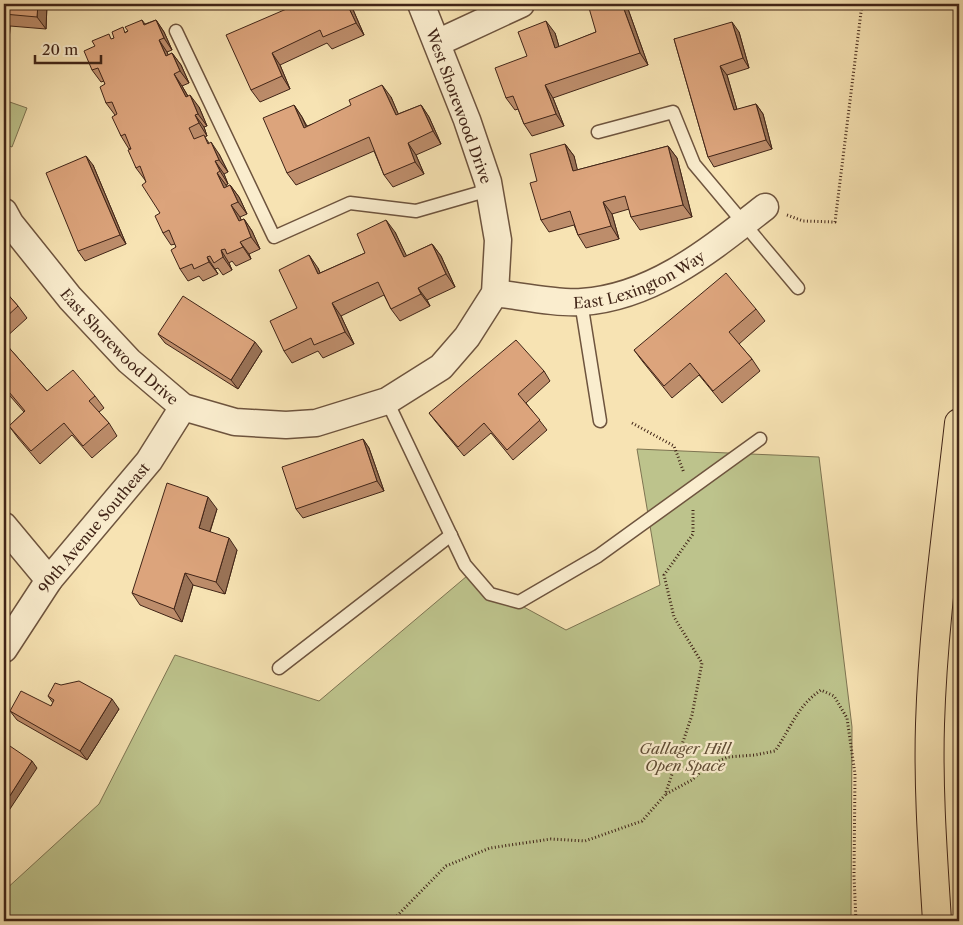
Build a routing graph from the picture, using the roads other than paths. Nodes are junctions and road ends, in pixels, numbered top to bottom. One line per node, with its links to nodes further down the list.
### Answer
1 (420, 4): 4 (street, West Shorewood Drive)
2 (521, 4): 4 (street)
3 (176, 30): 6 (lane)
4 (437, 43): 6 (street, West Shorewood Drive)
5 (598, 132): 8 (lane)
6 (489, 190): 10 (street, West Shorewood Drive)
7 (4, 212): 13 (street, East Shorewood Drive)
8 (755, 215): 9 (lane); 11 (street, East Lexington Way)
9 (798, 288)
10 (495, 293): 11 (street, East Lexington Way); 12 (street, West Shorewood Drive)
11 (581, 302): 14 (lane)
12 (387, 401): 13 (street, East Shorewood Drive); 18 (lane)
13 (183, 407): 19 (street, 90th Avenue Southeast)
14 (600, 421)
15 (959, 423): 22 (highway)
16 (760, 439): 18 (lane)
17 (4, 526): 19 (street)
18 (450, 535): 21 (lane)
19 (48, 580): 20 (street, 90th Avenue Southeast)
20 (4, 649)
21 (279, 668)
22 (937, 921)

